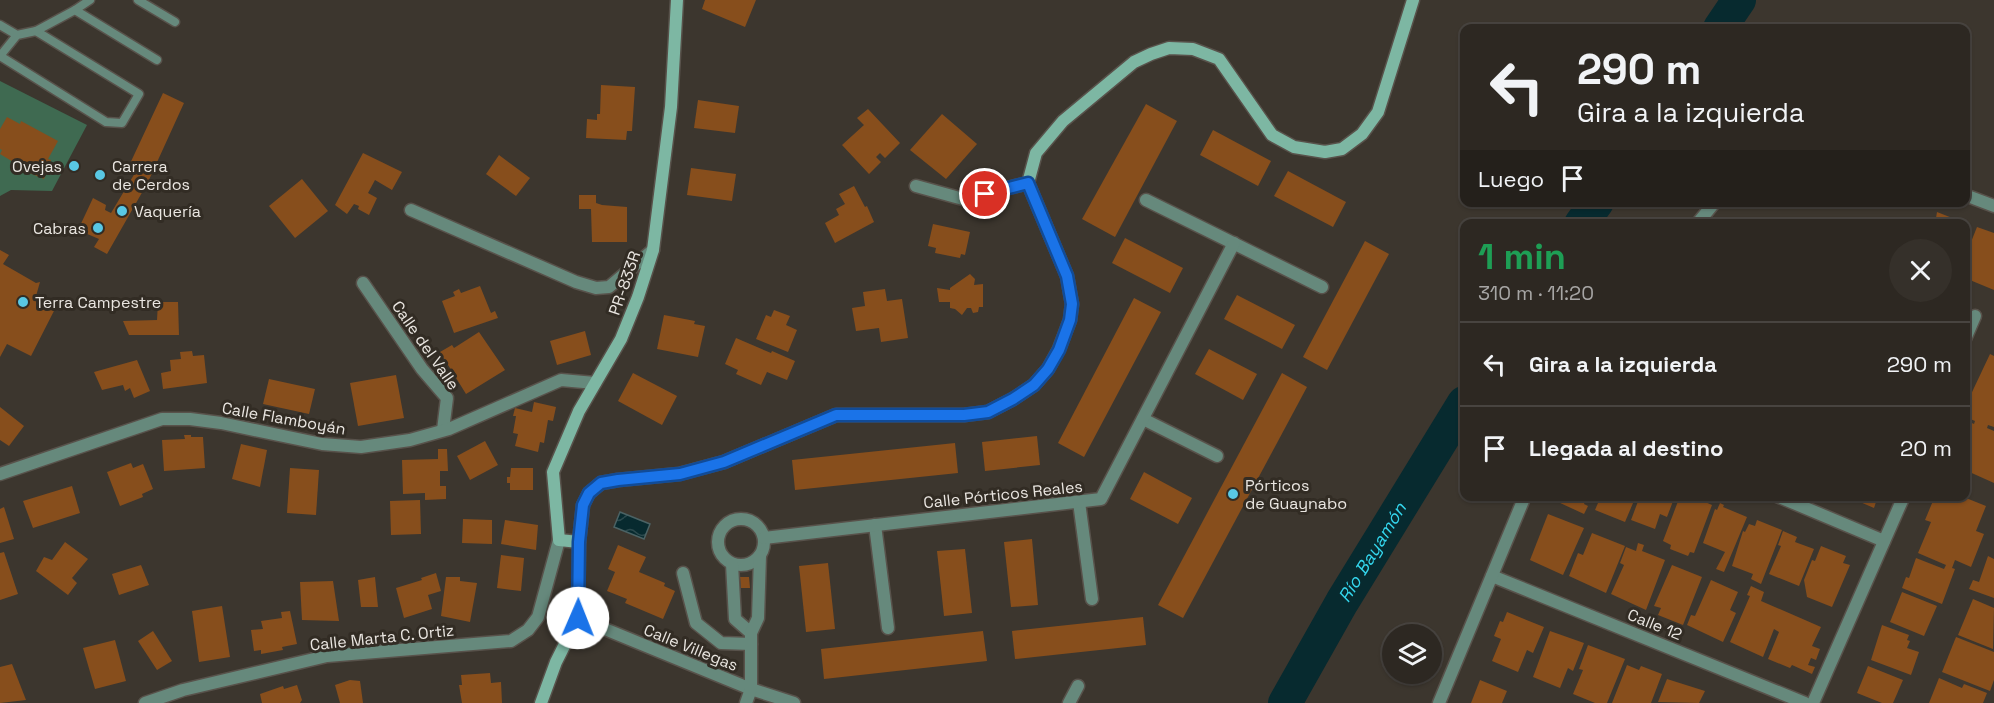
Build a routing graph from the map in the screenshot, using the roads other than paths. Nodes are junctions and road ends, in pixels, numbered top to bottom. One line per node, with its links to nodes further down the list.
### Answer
1 (90, 0): 5 (lane)
2 (138, 0): 6 (lane)
3 (677, 0): 21 (street, PR-833R / PR-833R)
4 (1413, 0): 12 (street)
5 (75, 10): 8 (lane); 11 (lane)
6 (175, 22)
7 (0, 25): 9 (lane)
8 (36, 31): 9 (lane); 10 (lane)
9 (17, 35): 10 (lane)
10 (0, 56)
11 (157, 60)
12 (1028, 183): 13 (street); 39 (street)
13 (916, 186)
14 (1970, 197): 16 (street)
15 (1146, 200): 20 (street)
16 (1994, 206)
17 (1711, 207): 19 (street)
18 (411, 210): 21 (street)
19 (1701, 219)
20 (1234, 243): 23 (street); 27 (street, Calle Pórticos Reales)
21 (653, 250): 26 (street, PR-833R / PR-833R)
22 (363, 283): 28 (street, Calle del Valle)
23 (1322, 287)
24 (1975, 316): 25 (street)
25 (1970, 328)
26 (595, 383): 28 (street, Calle Flamboyán); 37 (street, PR-833R / PR-833R)
27 (1143, 419): 29 (street); 34 (street, Calle Pórticos Reales)
28 (443, 430): 30 (street, Calle Flamboyán)
29 (1217, 456)
30 (0, 474)
31 (1523, 501): 43 (street)
32 (1789, 501): 38 (street)
33 (1903, 501): 38 (street)
34 (1079, 502): 35 (street, Calle Pórticos Reales); 44 (street)
35 (875, 525): 36 (street, Calle Pórticos Reales); 46 (street)
36 (764, 538): 40 (street); 41 (street)
37 (559, 540): 39 (street); 50 (street, Calle Marta C. Ortiz)
38 (1884, 541): 57 (street)
39 (579, 542): 45 (street)
40 (760, 556): 41 (street); 47 (street)
41 (732, 564): 47 (street)
42 (683, 573): 47 (street)
43 (1492, 576): 55 (street); 56 (street, Calle 12)
44 (1092, 599)
45 (578, 618): 49 (street, Calle Villegas); 51 (street)
46 (888, 628)
47 (751, 639): 49 (street)
48 (1078, 686): 54 (street)
49 (750, 689): 52 (street); 53 (street, Calle Villegas)
50 (145, 703)
51 (541, 703)
52 (746, 703)
53 (794, 703)
54 (1069, 703)
55 (1439, 703)
56 (1805, 703)
57 (1813, 703)

